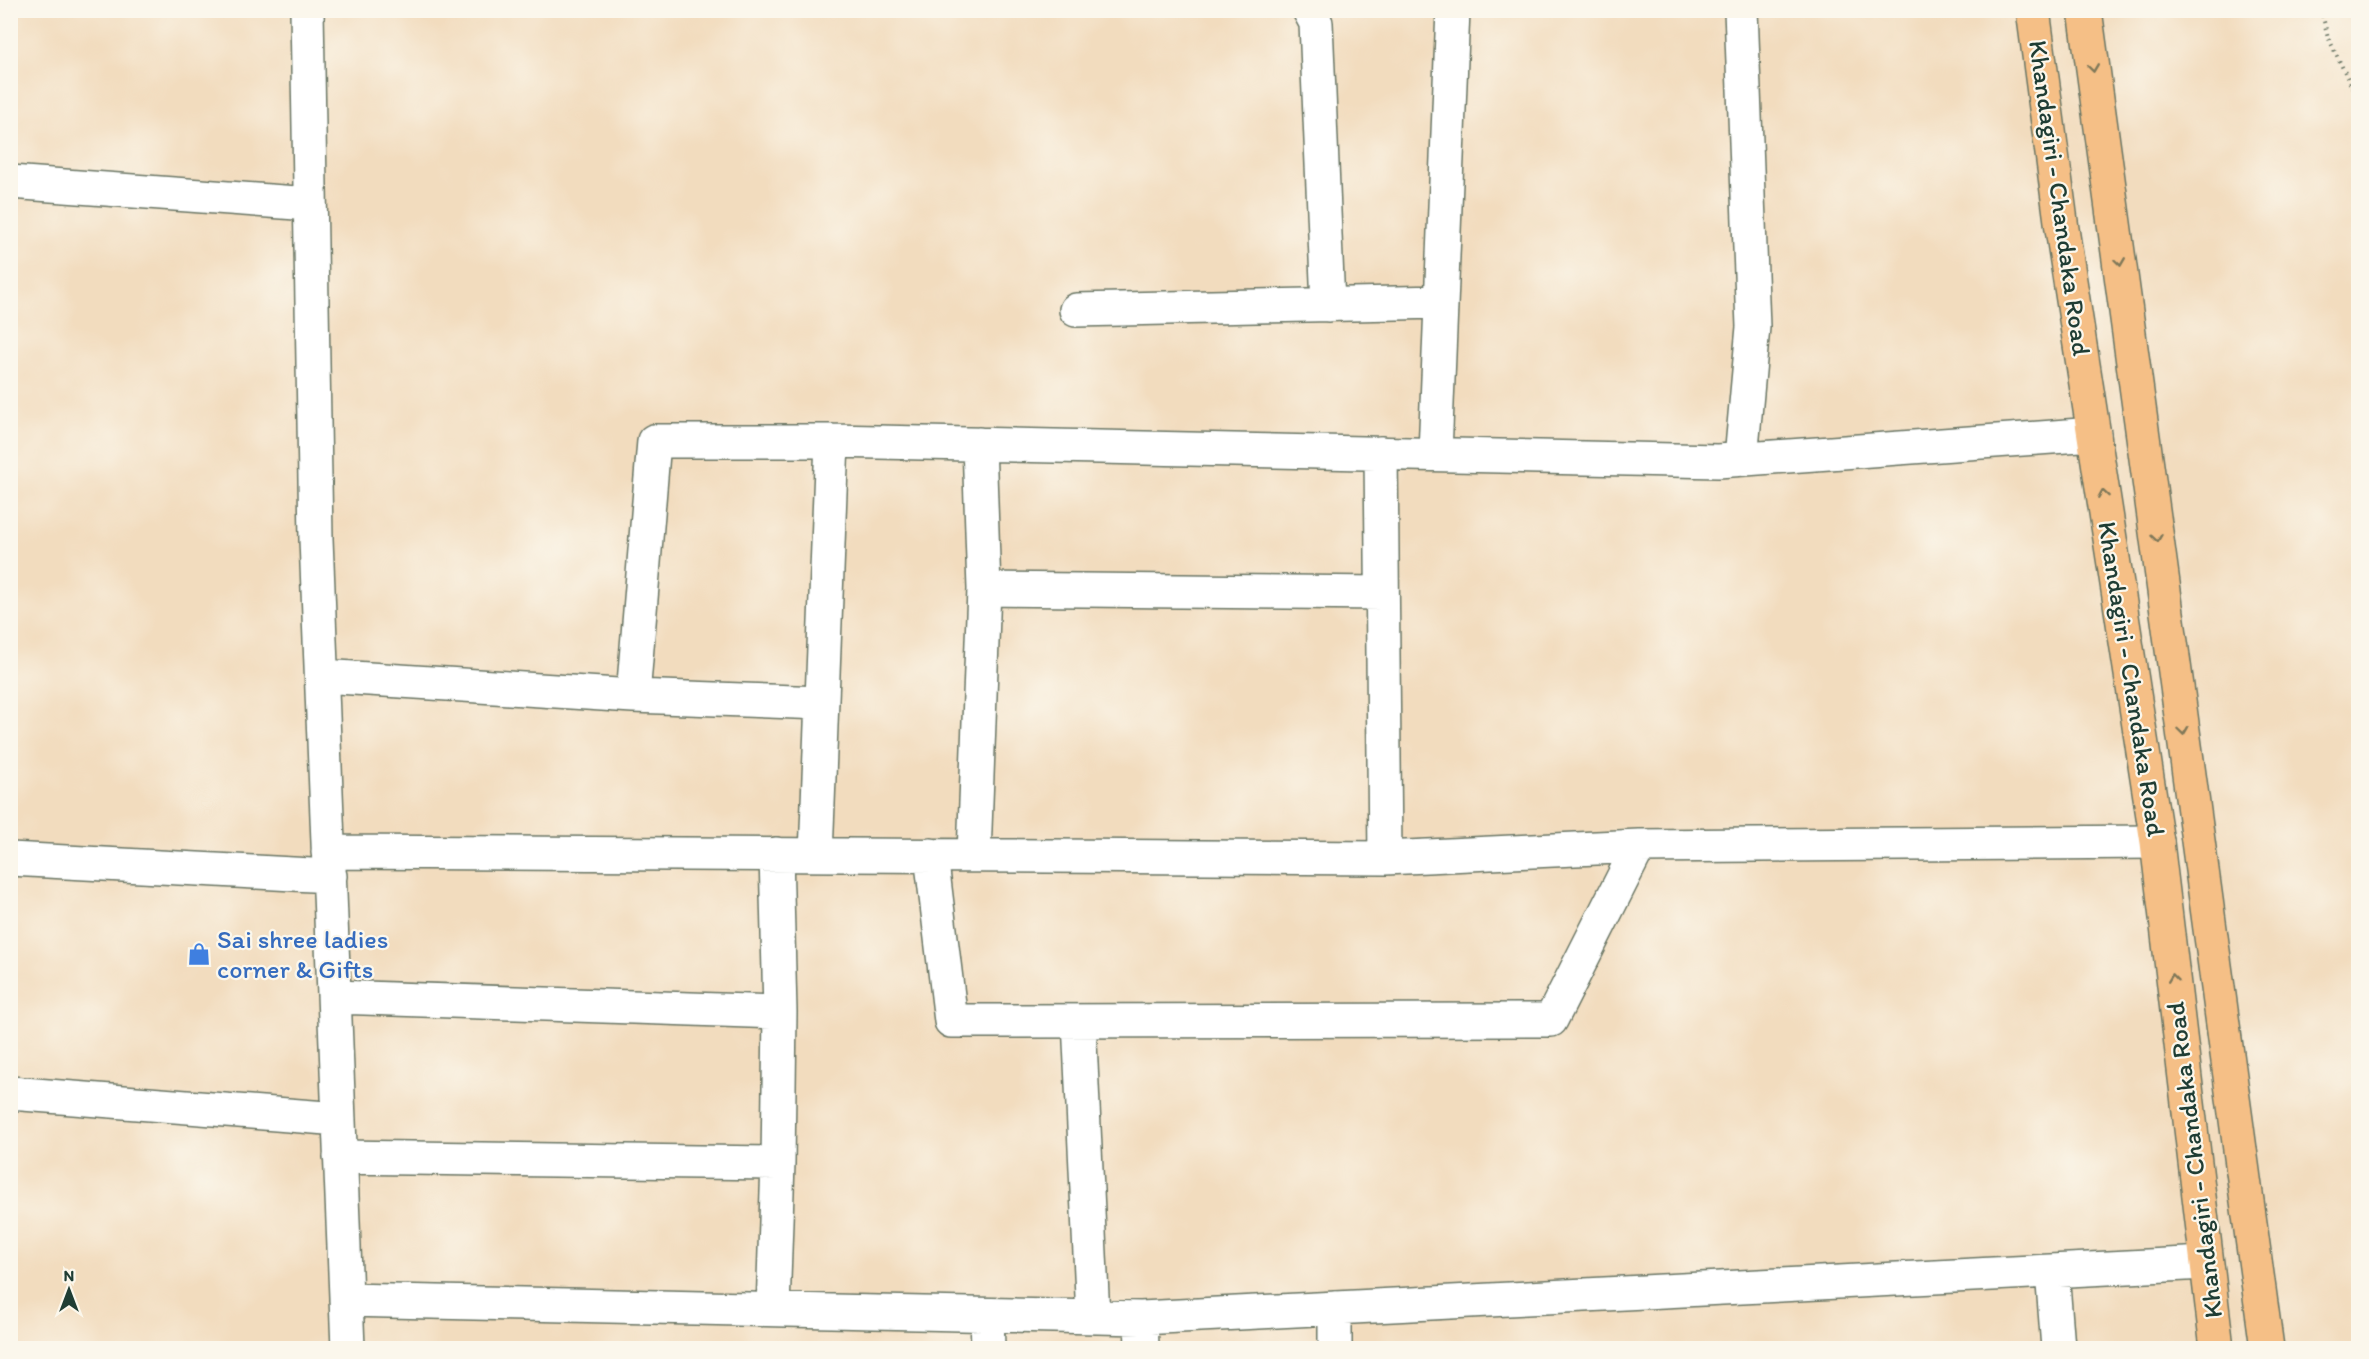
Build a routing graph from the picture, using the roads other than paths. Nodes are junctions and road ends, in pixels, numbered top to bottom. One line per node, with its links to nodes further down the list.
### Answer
1 (307, 10): 8 (street)
2 (1309, 10): 10 (street)
3 (1453, 10): 9 (street)
4 (1741, 10): 17 (street)
5 (2033, 10): 12 (main road, Khandagiri - Chandaka Road)
6 (2085, 10): 35 (main road, Khandagiri - Chandaka Road, one-way to 35)
7 (10, 182): 8 (street)
8 (310, 204): 20 (street)
9 (1441, 303): 10 (street); 16 (street)
10 (1328, 304): 11 (street)
11 (1076, 310)
12 (2094, 434): 17 (street); 23 (main road, Khandagiri - Chandaka Road, one-way to 12)
13 (832, 441): 14 (street); 21 (street); 22 (street)
14 (979, 444): 15 (street); 18 (street)
15 (1381, 453): 16 (street); 19 (street)
16 (1435, 453): 17 (street)
17 (1741, 459)
18 (984, 589): 19 (street); 28 (street)
19 (1382, 593): 29 (street)
20 (322, 676): 21 (street); 31 (street)
21 (633, 696): 22 (street)
22 (822, 703): 26 (street)
23 (2157, 842): 24 (street); 36 (main road, Khandagiri - Chandaka Road, one-way to 23)
24 (1639, 846): 29 (street); 34 (street)
25 (776, 854): 26 (street); 31 (street); 33 (street)
26 (816, 855): 27 (street)
27 (931, 855): 28 (street); 34 (street)
28 (974, 855): 29 (street)
29 (1385, 858)
30 (10, 859): 31 (street)
31 (329, 864): 32 (street)
32 (335, 997): 33 (street); 38 (street)
33 (780, 1012): 40 (street)
34 (1079, 1021): 47 (street)
35 (2223, 1031): 36 (main road); 54 (main road, Khandagiri - Chandaka Road)
36 (2180, 1038): 41 (main road, Khandagiri - Chandaka Road)
37 (10, 1094): 38 (street)
38 (339, 1119): 39 (street)
39 (340, 1157): 40 (street); 43 (street)
40 (778, 1163): 45 (street)
41 (2206, 1263): 42 (street); 53 (main road, Khandagiri - Chandaka Road)
42 (2052, 1271): 44 (street); 52 (street)
43 (346, 1300): 45 (street); 49 (street)
44 (1335, 1308): 48 (street); 51 (street)
45 (773, 1310): 46 (street)
46 (987, 1315): 47 (street); 50 (street)
47 (1093, 1317): 48 (street)
48 (1142, 1333)
49 (348, 1348)
50 (988, 1348)
51 (1335, 1348)
52 (2058, 1348)
53 (2217, 1348)
54 (2266, 1348)

